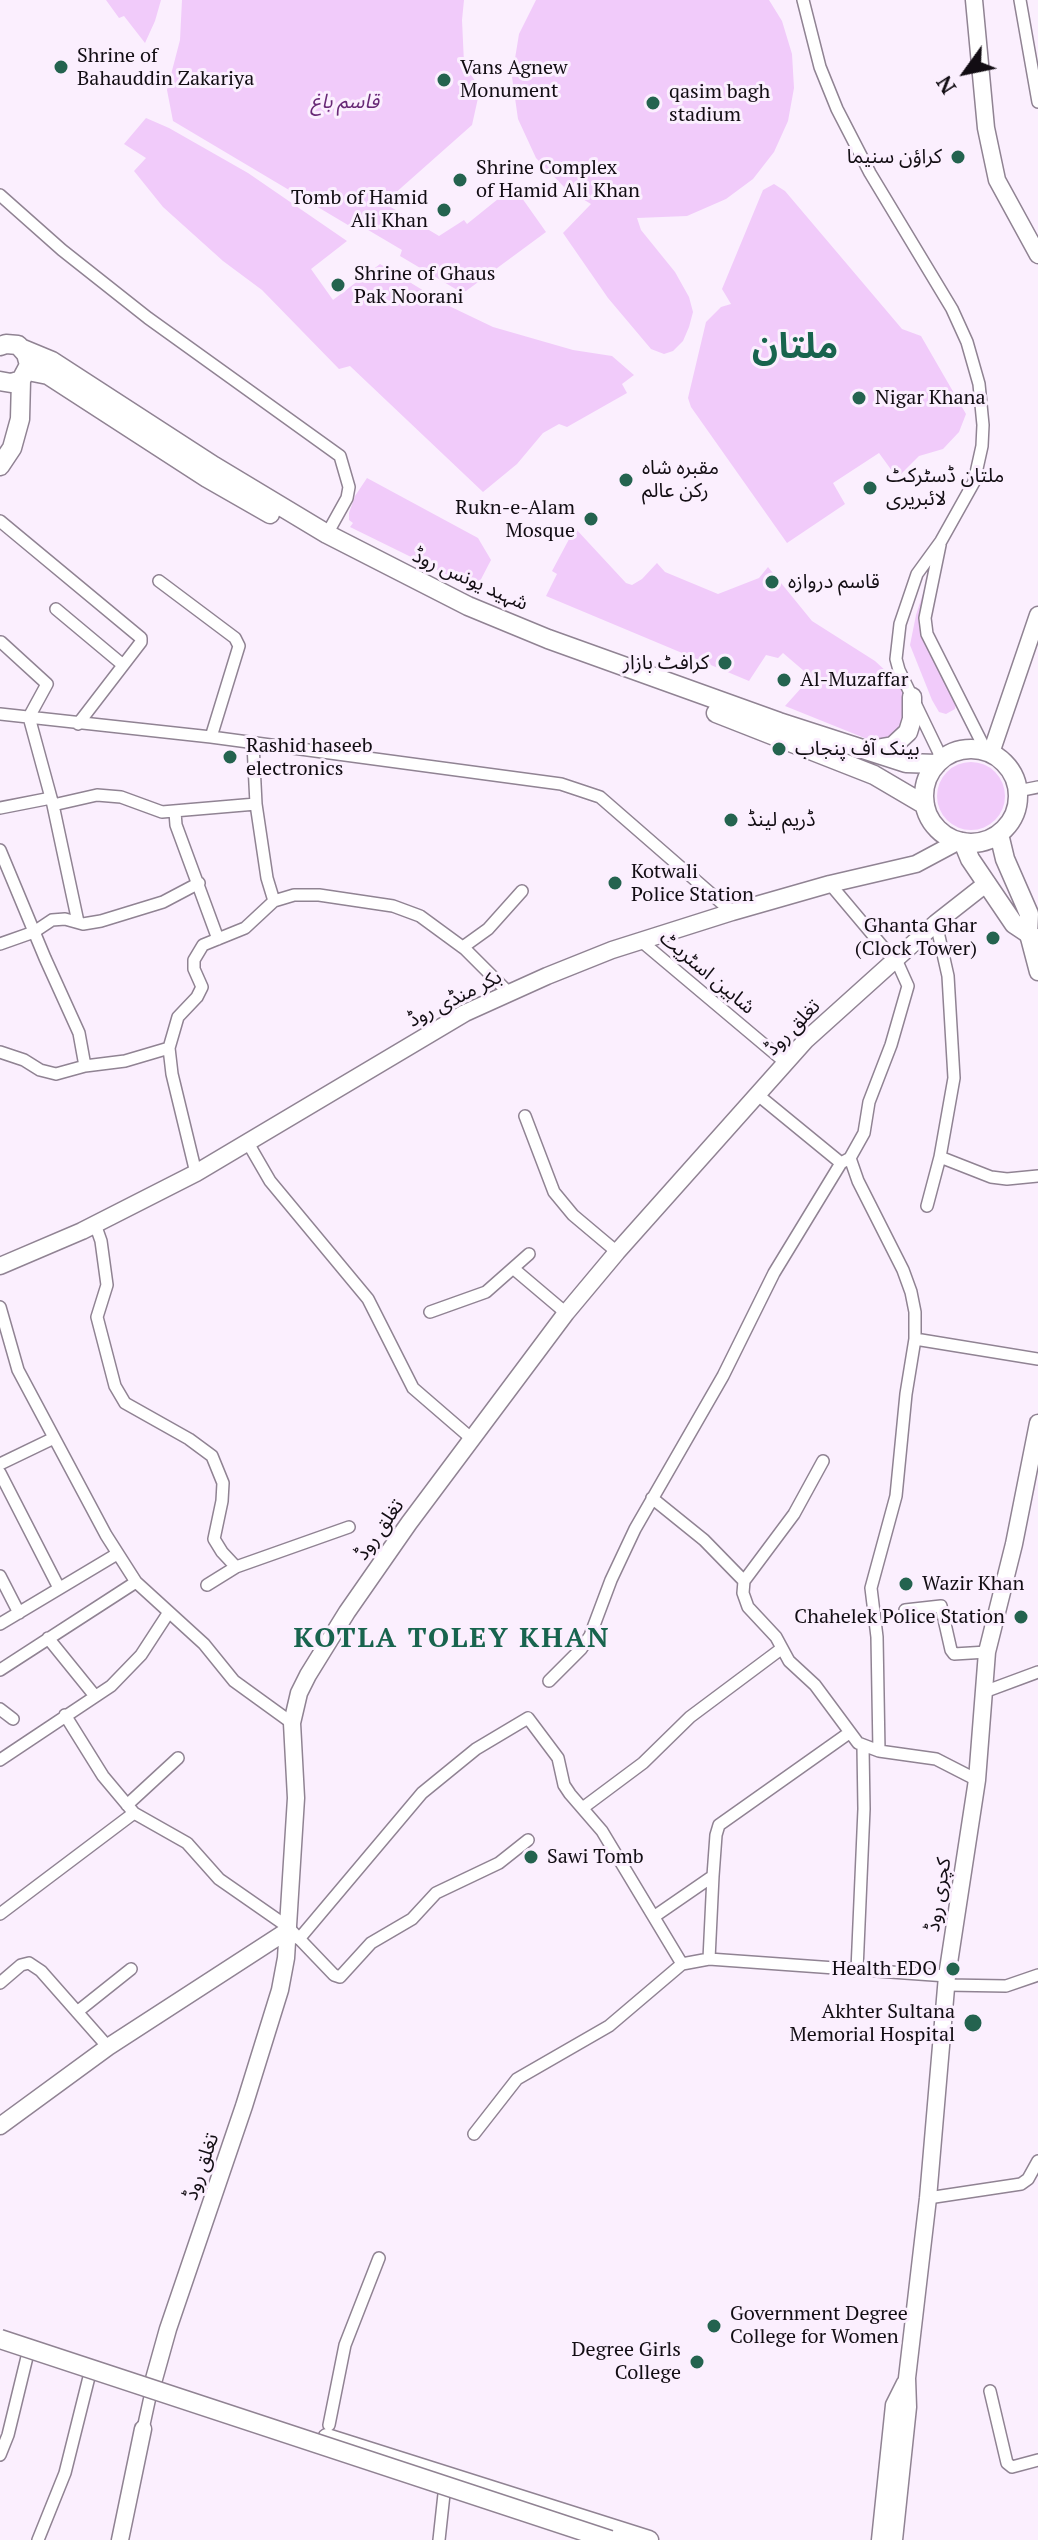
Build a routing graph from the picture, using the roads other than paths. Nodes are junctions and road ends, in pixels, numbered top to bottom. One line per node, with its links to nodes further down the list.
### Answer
1 (802, 0): 15 (street)
2 (974, 0): 7 (main road)
3 (1020, 0): 4 (street)
4 (1034, 68): 5 (street)
5 (1038, 102)
6 (0, 195): 14 (street)
7 (1038, 255)
8 (0, 332): 9 (main road, شہید یونس روڈ)
9 (13, 347): 10 (main road); 14 (main road, شہید یونس روڈ)
10 (24, 375): 11 (main road); 12 (main road); 35 (main road, شہید یونس روڈ)
11 (0, 383)
12 (0, 466)
13 (0, 521): 21 (street)
14 (327, 534): 28 (main road, شہید یونس روڈ)
15 (941, 541): 22 (street); 29 (street)
16 (159, 581): 26 (street)
17 (56, 609): 21 (street)
18 (1038, 615): 20 (main road)
19 (1, 642): 24 (street)
20 (1031, 657): 29 (main road)
21 (123, 665): 25 (street)
22 (912, 697): 28 (main road); 30 (street)
23 (0, 714): 24 (street)
24 (29, 717): 25 (street); 33 (street)
25 (78, 724): 26 (street)
26 (211, 737): 27 (street)
27 (253, 744): 34 (street); 47 (street)
28 (868, 750): 30 (main road, شہید یونس روڈ)
29 (988, 752): 30 (main road); 32 (main road)
30 (939, 762): 35 (main road)
31 (1038, 787): 32 (street)
32 (1018, 791): 38 (main road)
33 (52, 802): 36 (street); 37 (street); 48 (street)
34 (256, 804): 37 (street); 45 (street)
35 (925, 805): 39 (main road)
36 (0, 808)
37 (175, 812): 41 (street)
38 (999, 834): 39 (main road); 46 (main road)
39 (961, 842): 42 (main road); 43 (main road, بکر منڈی روڈ)
40 (0, 850): 50 (street)
41 (199, 883): 48 (street); 52 (street)
42 (987, 883): 49 (main road, تغلق روڈ); 51 (main road)
43 (830, 884): 47 (main road, بکر منڈی روڈ); 56 (street)
44 (522, 891): 55 (street)
45 (274, 901): 52 (street); 55 (street)
46 (1033, 907): 51 (main road)
47 (732, 912): 53 (main road, بکر منڈی روڈ)
48 (78, 922): 50 (street)
49 (936, 923): 56 (main road, تغلق روڈ); 66 (street)
50 (34, 932): 54 (street); 62 (street)
51 (1033, 937): 57 (main road)
52 (218, 939): 59 (street)
53 (641, 941): 58 (main road, بکر منڈی روڈ); 61 (street, شاہین اسٹریٹ)
54 (0, 944)
55 (463, 947): 58 (street)
56 (894, 961): 61 (main road, تغلق روڈ); 67 (street)
57 (1038, 972)
58 (509, 993): 65 (main road, بکر منڈی روڈ)
59 (169, 1048): 62 (street); 68 (street)
60 (0, 1052): 62 (street)
61 (786, 1063): 63 (main road, تغلق روڈ)
62 (85, 1066)
63 (758, 1095): 67 (street); 72 (main road, تغلق روڈ)
64 (525, 1116): 72 (street)
65 (248, 1143): 68 (main road, بکر منڈی روڈ); 83 (street)
66 (940, 1157): 69 (street); 70 (street)
67 (845, 1161): 79 (street); 87 (street)
68 (196, 1173): 71 (main road, بکر منڈی روڈ)
69 (1038, 1176)
70 (927, 1206)
71 (95, 1224): 74 (main road, بکر منڈی روڈ); 90 (street)
72 (617, 1252): 78 (main road, تغلق روڈ)
73 (529, 1254): 75 (street)
74 (0, 1266)
75 (514, 1269): 77 (street); 78 (street)
76 (0, 1307): 82 (street)
77 (430, 1312)
78 (566, 1313): 83 (main road, تغلق روڈ)
79 (915, 1339): 80 (street); 114 (street)
80 (1038, 1359)
81 (1038, 1423): 102 (main road, کچری روڈ)
82 (54, 1438): 85 (street); 89 (street)
83 (472, 1439): 111 (main road, تغلق روڈ)
84 (823, 1461): 92 (street)
85 (0, 1464)
86 (0, 1473): 95 (street)
87 (652, 1498): 92 (street); 105 (street)
88 (349, 1527): 90 (street)
89 (117, 1554): 93 (street); 95 (street)
90 (236, 1567): 94 (street)
91 (0, 1576): 98 (street)
92 (744, 1581): 101 (street)
93 (136, 1582): 97 (street); 100 (street)
94 (207, 1585)
95 (59, 1588): 98 (street)
96 (905, 1610): 102 (street)
97 (169, 1612): 107 (street); 111 (street)
98 (19, 1613): 99 (street)
99 (0, 1624)
100 (48, 1638): 103 (street); 107 (street)
101 (781, 1649): 112 (street); 118 (street)
102 (987, 1652): 106 (main road, کچری روڈ)
103 (0, 1670)
104 (1038, 1672): 106 (street)
105 (549, 1681)
106 (984, 1692): 117 (main road, کچری روڈ)
107 (95, 1696): 109 (street)
108 (0, 1709): 110 (street)
109 (65, 1715): 116 (street); 119 (street)
110 (13, 1719)
111 (292, 1723): 124 (main road, تغلق روڈ)
112 (849, 1733): 113 (street); 121 (street)
113 (863, 1747): 114 (street); 128 (street)
114 (879, 1751): 117 (street)
115 (178, 1758): 119 (street)
116 (0, 1760)
117 (977, 1780): 130 (main road, کچری روڈ)
118 (584, 1807): 123 (street); 124 (street)
119 (130, 1809): 122 (street); 124 (street)
120 (528, 1840): 124 (street)
121 (713, 1876): 123 (street); 125 (street)
122 (0, 1914)
123 (655, 1916): 126 (street)
124 (291, 1932): 133 (main road); 144 (main road, تغلق روڈ)
125 (709, 1959): 126 (street); 128 (street)
126 (682, 1964): 135 (street)
127 (131, 1969): 132 (street)
128 (857, 1970): 130 (street)
129 (1038, 1975): 130 (street)
130 (947, 1981): 137 (main road, کچری روڈ)
131 (0, 1983): 132 (street)
132 (77, 2012): 133 (street)
133 (108, 2047): 134 (main road)
134 (0, 2126)
135 (474, 2134)
136 (1038, 2161): 137 (street)
137 (928, 2198): 143 (main road, کچری روڈ)
138 (379, 2258): 146 (street)
139 (0, 2328): 155 (main road)
140 (0, 2339): 154 (main road, bridge)
141 (27, 2357): 148 (street)
142 (89, 2377): 151 (street)
143 (907, 2378): 156 (main road, کچری روڈ); 157 (main road, کچری روڈ)
144 (154, 2379): 147 (street)
145 (990, 2391): 149 (street)
146 (329, 2425)
147 (143, 2429): 152 (main road)
148 (0, 2455)
149 (1038, 2460)
150 (444, 2494): 153 (street)
151 (38, 2540)
152 (120, 2540)
153 (439, 2540)
154 (610, 2540)
155 (649, 2540)
156 (880, 2540)
157 (894, 2540)

